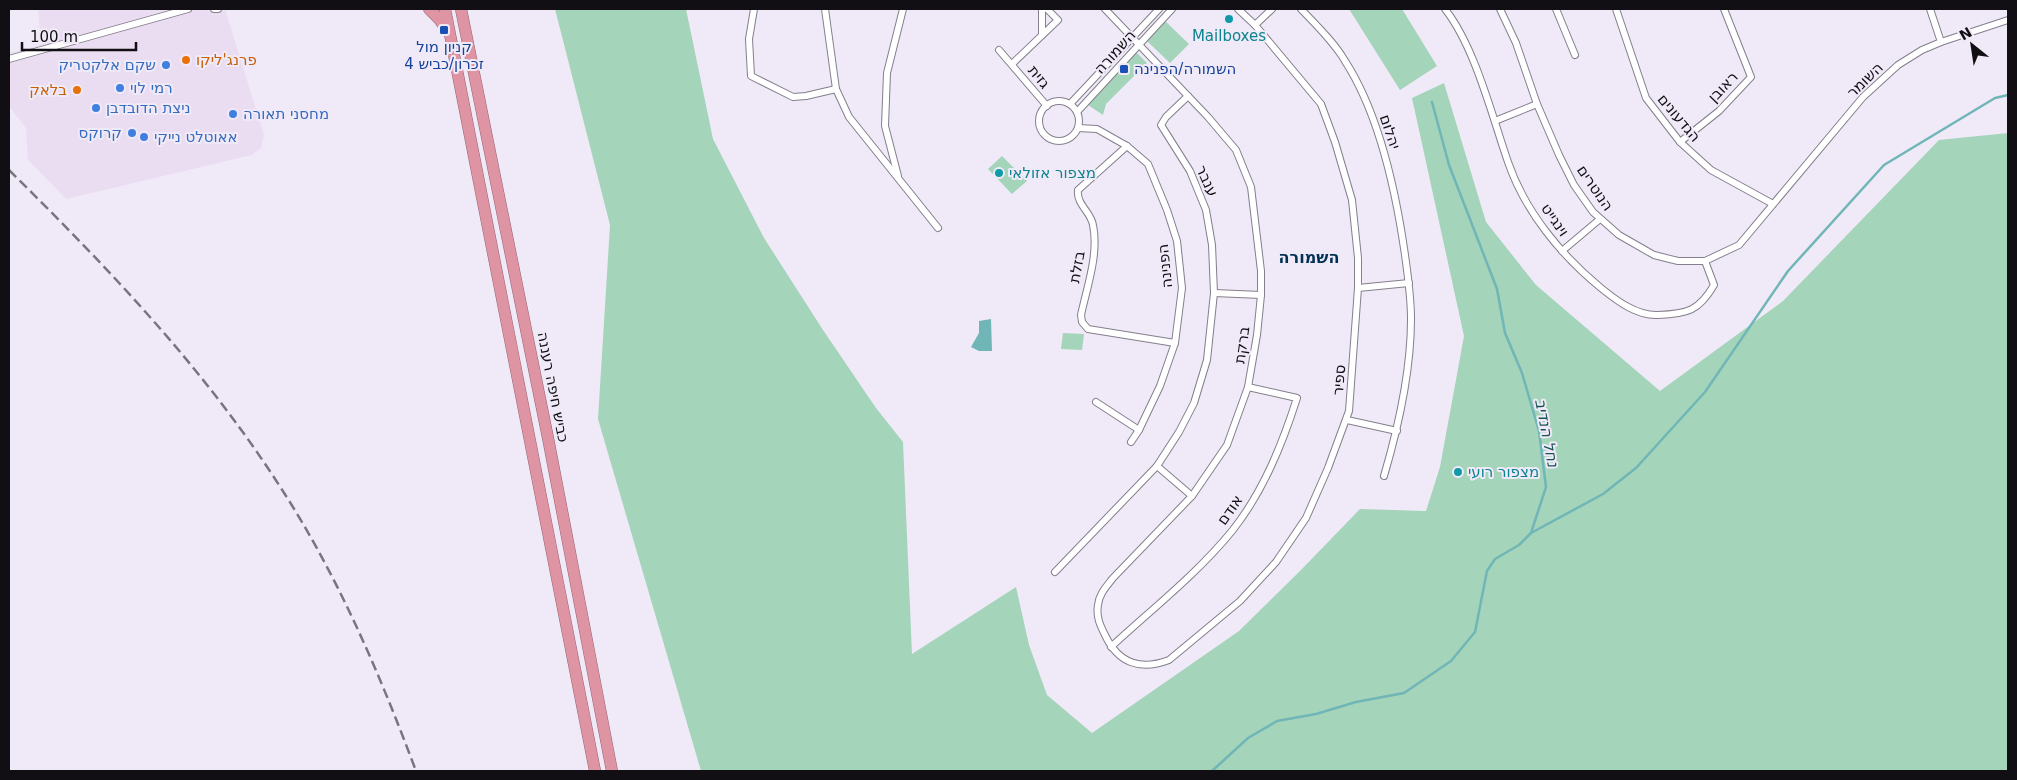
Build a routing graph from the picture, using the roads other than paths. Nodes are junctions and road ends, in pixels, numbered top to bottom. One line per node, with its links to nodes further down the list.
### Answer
1 (188, 9): 33 (street)
2 (214, 9): 3 (street)
3 (218, 9)
4 (429, 9): 26 (highway)
5 (445, 9): 26 (highway)
6 (461, 9): 68 (highway, כביש חיפה רעננה)
7 (754, 9): 35 (street)
8 (826, 9): 35 (street)
9 (903, 9): 45 (street)
10 (1042, 9): 27 (street)
11 (1047, 9): 27 (street, גזית)
12 (1105, 9): 28 (street, ברקת)
13 (1159, 9): 28 (street, השמורה)
14 (1172, 9): 30 (street, השמורה)
15 (1238, 9): 25 (street, ספיר)
16 (1272, 9): 25 (street)
17 (1301, 9): 51 (street, יהלום)
18 (1446, 9): 41 (street, וינגייט)
19 (1500, 9): 38 (street, הנוטרים)
20 (1556, 9): 32 (street)
21 (1616, 9): 43 (street, הגדעונים)
22 (1724, 9): 43 (street, ראובן)
23 (1930, 9): 29 (street)
24 (2008, 20): 29 (street, השומר)
25 (1254, 24): 52 (street, ספיר)
26 (449, 33): 67 (highway)
27 (1042, 35): 34 (street, גזית)
28 (1132, 36): 30 (street, ברקת); 37 (street, השמורה)
29 (1941, 42): 46 (street, השומר)
30 (1139, 43): 36 (street, ברקת); 40 (street, השמורה)
31 (999, 50): 34 (street, גזית)
32 (1575, 55)
33 (9, 59)
34 (1012, 64): 39 (street, גזית)
35 (836, 89): 45 (street)
36 (1188, 96): 53 (street, ענבר); 54 (street, ברקת)
37 (1070, 104): 39 (street); 40 (street)
38 (1537, 104): 41 (street); 47 (street, הנוטרים)
39 (1047, 106): 42 (street)
40 (1077, 112): 42 (street)
41 (1495, 121): 49 (street, וינגייט)
42 (1078, 128): 44 (street, הפנינה)
43 (1680, 142): 46 (street, הגדעונים)
44 (1127, 146): 55 (street, הפנינה); 55 (street, בזלת)
45 (899, 179): 48 (street)
46 (1773, 204): 50 (street, הנוטרים)
47 (1600, 219): 49 (street); 50 (street, הנוטרים)
48 (938, 228)
49 (1562, 251): 50 (street, וינגייט)
50 (1706, 261)
51 (1409, 283): 52 (street); 60 (street, יהלום)
52 (1358, 288): 58 (street, ספיר)
53 (1214, 293): 54 (street); 62 (street, ענבר)
54 (1261, 295): 56 (street, ברקת)
55 (1174, 342): 59 (street, הפנינה)
56 (1248, 387): 64 (street, ברקת); 66 (street, אודם)
57 (1096, 402): 59 (street)
58 (1347, 420): 60 (street); 66 (street, ספיר)
59 (1139, 430): 61 (street, הפנינה)
60 (1397, 431): 63 (street, יהלום)
61 (1131, 442)
62 (1157, 466): 64 (street); 65 (street, ענבר)
63 (1384, 476)
64 (1192, 496): 66 (street, ברקת)
65 (1055, 572)
66 (1111, 646)
67 (594, 771)
68 (612, 771)

